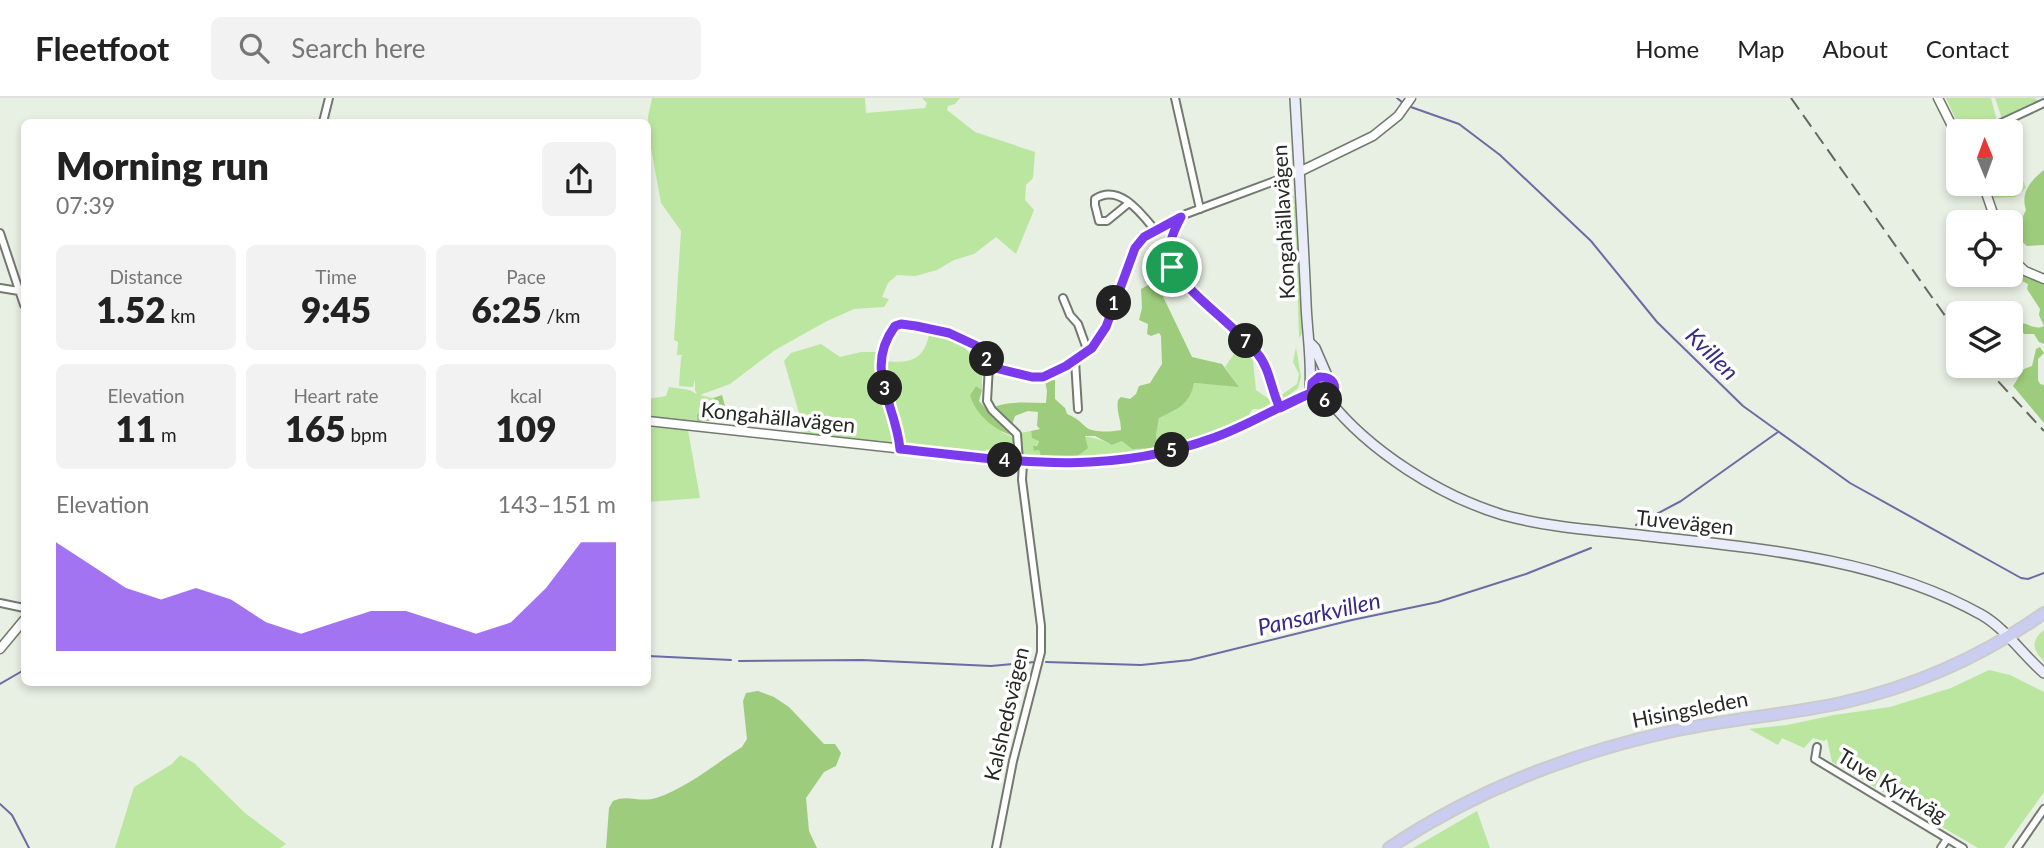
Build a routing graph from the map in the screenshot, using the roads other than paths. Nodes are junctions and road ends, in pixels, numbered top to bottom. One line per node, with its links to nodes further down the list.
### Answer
1 (330, 98): 7 (street)
2 (1175, 98): 12 (street)
3 (1295, 98): 10 (main road, Kongahällavägen)
4 (1411, 98): 10 (street)
5 (1938, 98): 8 (street)
6 (2044, 103): 9 (street)
7 (324, 119)
8 (1948, 119)
9 (2010, 119)
10 (1299, 172): 12 (street); 22 (main road, Kongahällavägen)
11 (1129, 203): 11 (street); 14 (street)
12 (1200, 209): 13 (street)
13 (1181, 217): 14 (street); 29 (street)
14 (1155, 230): 23 (street)
15 (0, 233): 19 (street)
16 (2023, 269): 17 (street)
17 (2044, 279)
18 (0, 288): 19 (street)
19 (19, 291): 20 (street)
20 (21, 297)
21 (1063, 298): 23 (street)
22 (1310, 343): 26 (main road, Kongahällavägen); 27 (main road, Kongahällavägen)
23 (1088, 352): 24 (street)
24 (1075, 361): 25 (street); 30 (street)
25 (992, 363): 32 (street); 33 (street, Kalshedsvägen)
26 (1328, 378): 27 (main road, Kongahällavägen); 28 (main road, Kongahällavägen)
27 (1311, 388): 28 (main road); 29 (street, Kongahällavägen)
28 (1328, 399): 38 (main road, Tuvevägen)
29 (1280, 408): 33 (street, Kongahällavägen)
30 (1078, 409)
31 (651, 421): 32 (street, Kongahällavägen)
32 (900, 449): 33 (street, Kongahällavägen)
33 (1021, 461): 44 (street, Kalshedsvägen)
34 (0, 603): 35 (street)
35 (21, 607)
36 (2044, 614): 38 (highway, Hisingsleden)
37 (21, 624): 39 (street)
38 (2008, 637): 40 (main road, Tuvevägen); 45 (highway, Hisingsleden)
39 (0, 649)
40 (2044, 673)
41 (1816, 747): 43 (street, Tuve Kyrkväg)
42 (2044, 810): 48 (street)
43 (1947, 839): 46 (street); 47 (street, Tuve Kyrkväg)
44 (996, 848)
45 (1388, 848)
46 (1941, 848)
47 (1963, 848)
48 (2017, 848)

